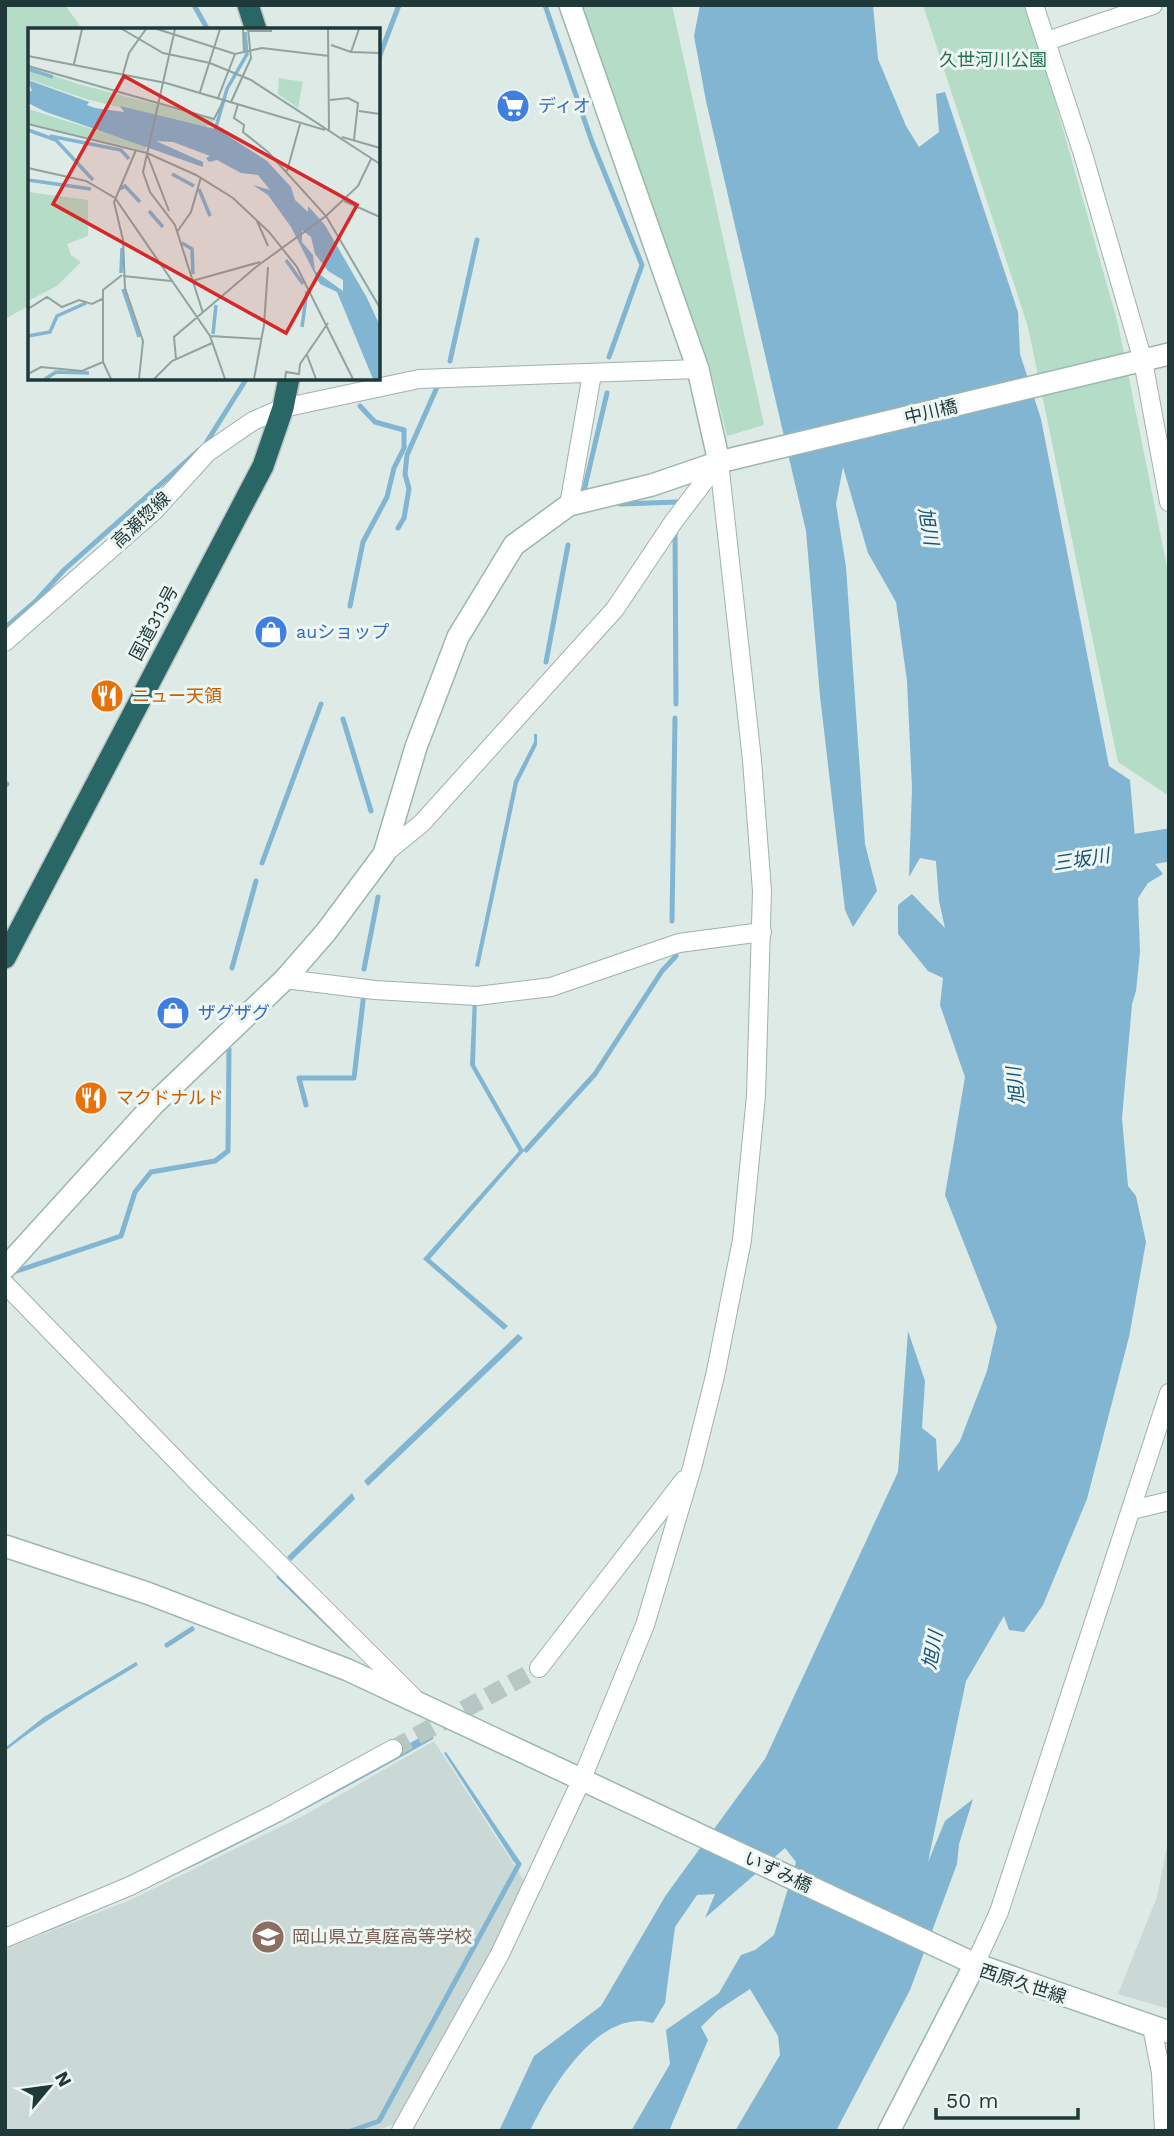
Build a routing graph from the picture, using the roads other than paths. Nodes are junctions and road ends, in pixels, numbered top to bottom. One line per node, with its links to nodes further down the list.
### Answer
1 (248, 5): 5 (highway)
2 (570, 5): 9 (street)
3 (1034, 5): 6 (street)
4 (1153, 5): 6 (street)
5 (255, 28)
6 (1047, 41): 8 (street)
7 (1169, 354): 8 (street, 中川橋)
8 (1143, 361): 13 (street, 中川橋); 14 (street)
9 (698, 369): 10 (street, 高瀬惣線); 13 (street)
10 (592, 374): 12 (street, 高瀬惣線); 15 (street)
11 (289, 380): 12 (highway, 国道313号)
12 (283, 408): 16 (street, 高瀬惣線); 19 (highway, 国道313号)
13 (719, 462): 15 (street, 中川橋); 17 (street); 18 (street)
14 (1169, 502)
15 (569, 505): 17 (street)
16 (5, 642)
17 (384, 853): 20 (street)
18 (762, 932): 20 (street); 24 (street)
19 (5, 958)
20 (285, 979): 21 (street)
21 (5, 1268)
22 (5, 1284): 29 (street)
23 (1169, 1393): 26 (street)
24 (692, 1468): 28 (street); 31 (street)
25 (1169, 1501): 26 (street)
26 (1132, 1510): 33 (street)
27 (5, 1546): 29 (street, いずみ橋)
28 (539, 1668)
29 (420, 1704): 31 (street, いずみ橋)
30 (393, 1749): 32 (street)
31 (581, 1781): 33 (street, いずみ橋); 35 (street)
32 (5, 1938)
33 (975, 1964): 34 (street, 西原久世線); 36 (street, 西原久世線)
34 (1160, 2030): 37 (street)
35 (401, 2131)
36 (889, 2131)
37 (1164, 2131)

